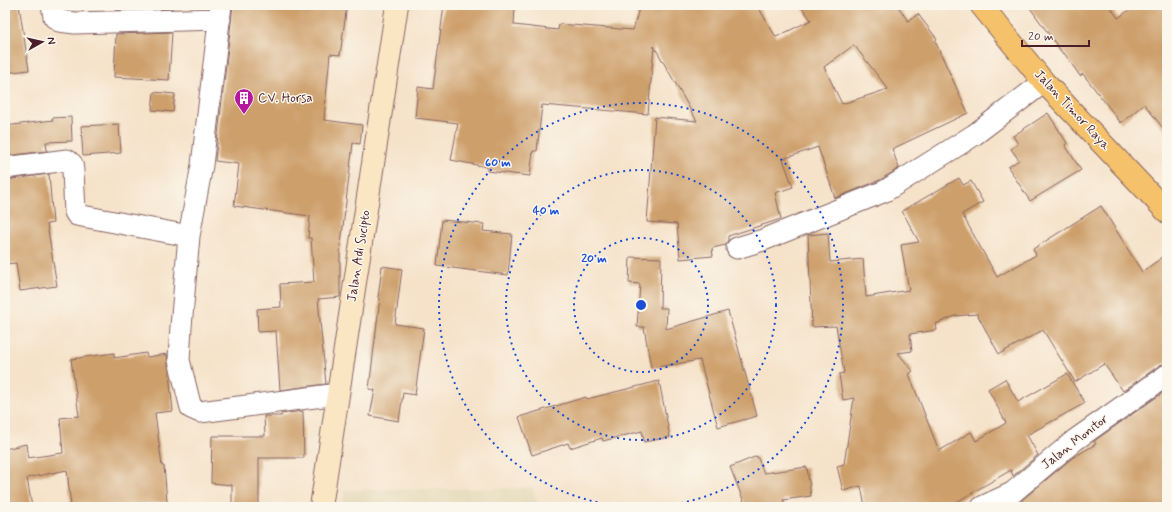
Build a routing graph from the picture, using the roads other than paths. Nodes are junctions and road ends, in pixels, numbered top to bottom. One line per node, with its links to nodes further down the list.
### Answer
1 (52, 5): 4 (street)
2 (397, 5): 11 (main road, Jalan Adi Sucipto)
3 (981, 5): 5 (highway, Jalan Timor Raya)
4 (220, 12): 8 (street)
5 (1044, 82): 7 (highway, Jalan Timor Raya); 9 (street)
6 (5, 168): 8 (street)
7 (1165, 207)
8 (189, 236): 11 (street)
9 (737, 248)
10 (1167, 375): 13 (street, Jalan Monitor)
11 (338, 394): 12 (main road, Jalan Adi Sucipto)
12 (321, 507)
13 (982, 507)

